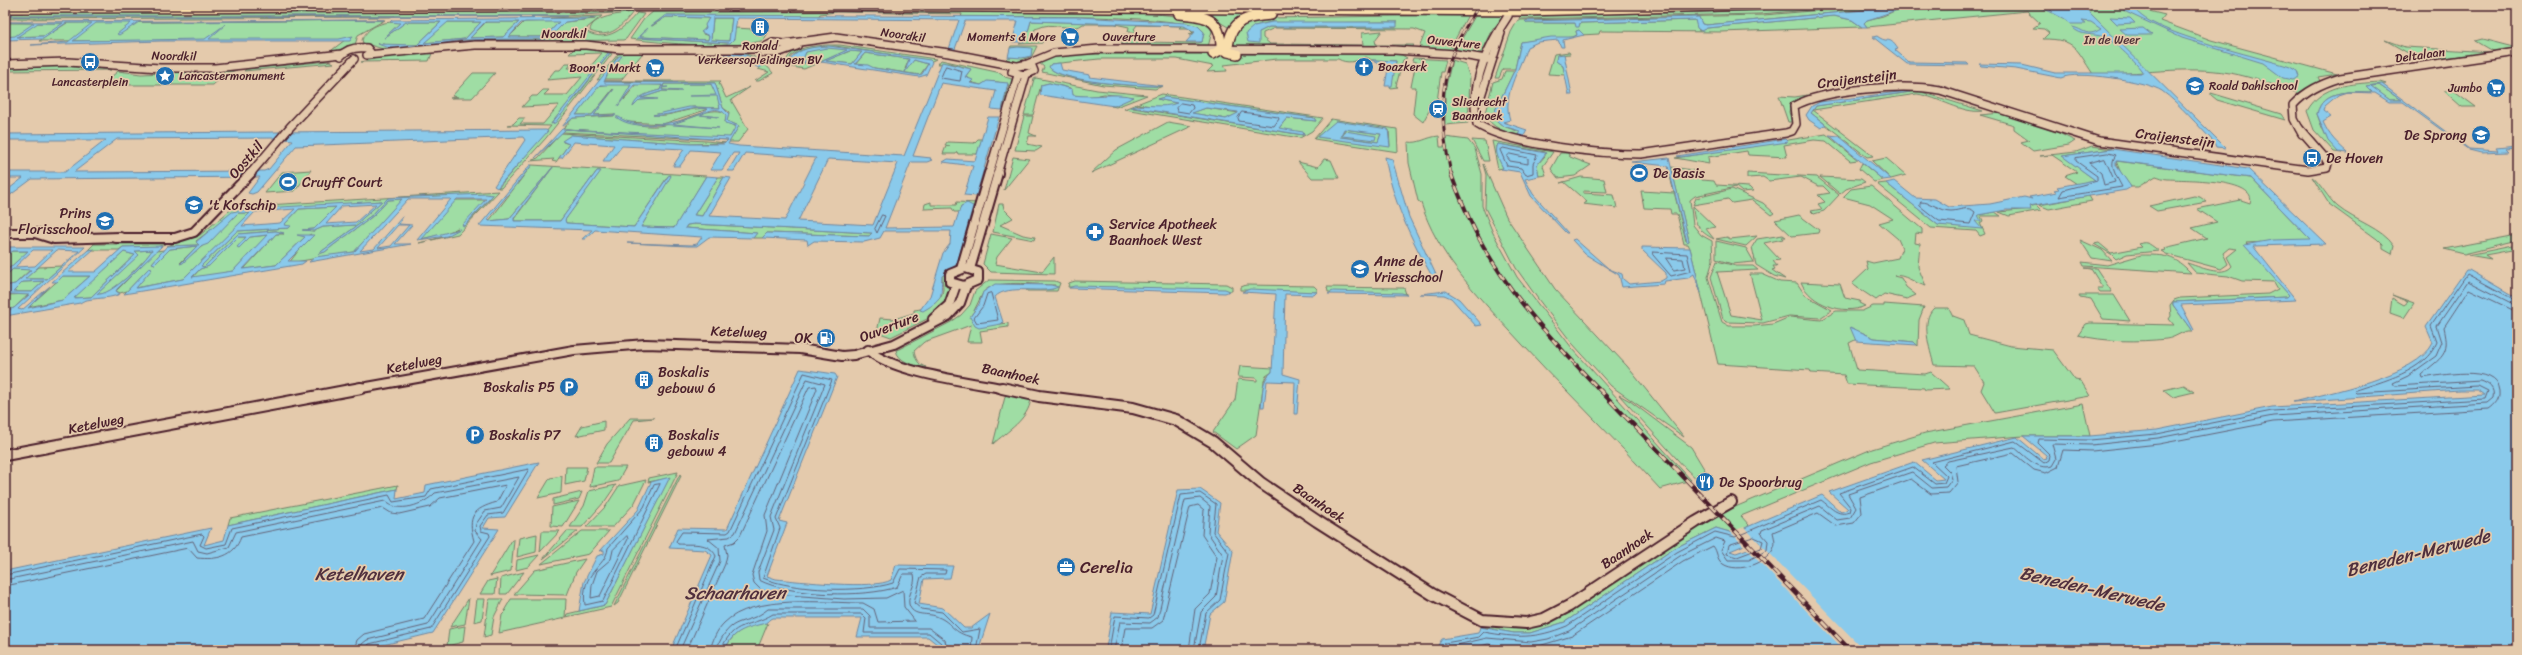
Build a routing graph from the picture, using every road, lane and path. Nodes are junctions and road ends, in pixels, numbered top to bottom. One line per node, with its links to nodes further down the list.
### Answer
1 (1759, 5): 4 (highway)
2 (1024, 6): 3 (highway); 4 (highway); 5 (highway)
3 (5, 8)
4 (1432, 11): 7 (highway)
5 (1220, 38): 7 (highway); 9 (highway)
6 (786, 46): 8 (street); 8 (street); 21 (street, Noordkil)
7 (1226, 46): 9 (street, Ouverture); 10 (highway); 13 (highway)
8 (761, 48): 12 (street, Noordkil)
9 (1203, 49): 20 (street, Ouverture)
10 (1241, 52): 13 (street, Ouverture); 16 (street, Ouverture)
11 (2517, 52): 22 (street, Deltalaan)
12 (369, 53): 14 (street); 17 (street)
13 (1213, 54): 20 (street, Ouverture)
14 (342, 55): 17 (street); 19 (street, Noordkil)
15 (2517, 57): 22 (street, Deltalaan)
16 (1484, 58): 18 (street, Ouverture); 18 (street); 23 (street)
17 (351, 59): 25 (street, Oostkil)
18 (1492, 60): 23 (street)
19 (5, 65)
20 (1029, 65): 21 (street, Noordkil); 21 (street)
21 (1018, 72): 26 (street)
22 (2327, 82): 24 (street, Deltalaan)
23 (1487, 131): 24 (street, Craijensteijn)
24 (2318, 168)
25 (5, 233)
26 (966, 269): 27 (street, Ouverture); 28 (street)
27 (956, 285): 28 (street); 29 (street, Ouverture)
28 (966, 286): 29 (street, Ouverture)
29 (868, 351): 30 (street, Ouverture); 32 (street, Baanhoek)
30 (833, 354): 31 (street, Ketelweg)
31 (5, 455)
32 (1731, 502)

